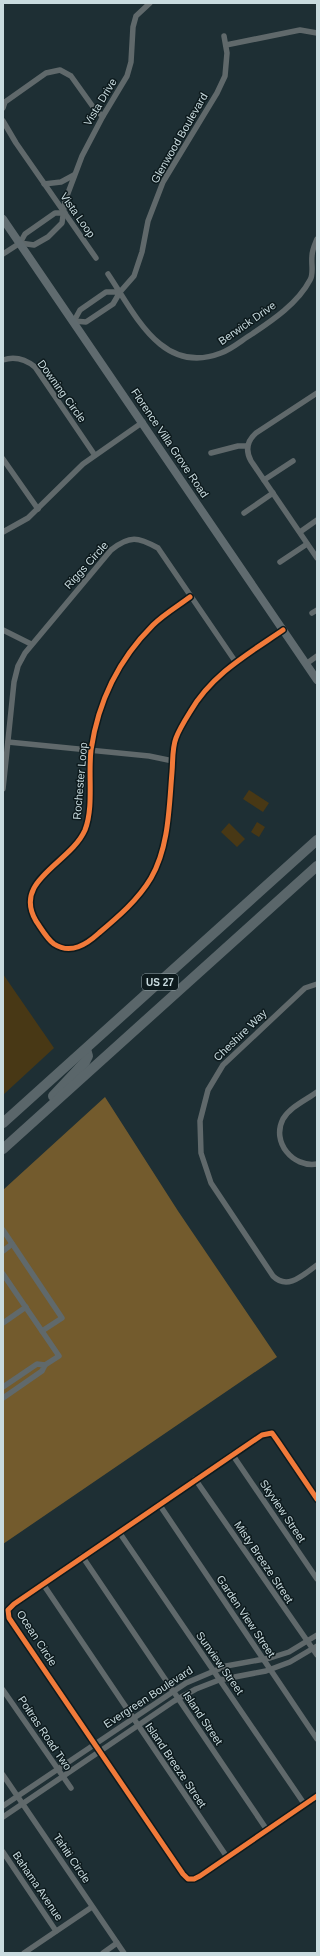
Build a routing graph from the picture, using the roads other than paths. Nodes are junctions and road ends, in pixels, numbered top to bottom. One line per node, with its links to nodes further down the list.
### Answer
1 (150, 3): 6 (street, Vista Drive)
2 (317, 33): 4 (street)
3 (224, 36): 4 (street, Glenwood Boulevard)
4 (226, 45): 19 (street, Glenwood Boulevard)
5 (3, 108): 6 (street)
6 (102, 116): 8 (street, Vista Drive)
7 (3, 121): 9 (street, Vista Loop)
8 (74, 175): 9 (street, Vista Loop); 10 (street, Vista Drive)
9 (44, 184): 10 (street, Vista Loop)
10 (65, 213): 13 (street); 13 (street, Vista Drive); 15 (street, Vista Loop)
11 (3, 219): 13 (street, Florence Villa Grove Road)
12 (317, 239): 17 (street)
13 (20, 243): 14 (street); 20 (street, Florence Villa Grove Road)
14 (3, 254)
15 (96, 258)
16 (108, 274): 19 (street, Berwick Drive)
17 (310, 281): 18 (street); 19 (street, Berwick Drive)
18 (317, 281)
19 (120, 292): 20 (street); 20 (street, Glenwood Boulevard)
20 (74, 321): 23 (street, Florence Villa Grove Road)
21 (3, 360): 26 (street, Downing Circle)
22 (317, 393): 24 (street)
23 (142, 422): 26 (street); 41 (street, Florence Villa Grove Road)
24 (248, 446): 25 (street); 29 (street)
25 (211, 453)
26 (94, 454): 31 (street)
27 (3, 459): 31 (street)
28 (292, 461): 29 (street)
29 (264, 480): 30 (street)
30 (273, 493): 32 (street); 35 (street)
31 (38, 510): 34 (street)
32 (244, 513)
33 (317, 520): 35 (street)
34 (3, 532)
35 (300, 532): 36 (street)
36 (307, 544): 37 (street); 38 (street)
37 (317, 558)
38 (280, 562)
39 (190, 597): 42 (street, Riggs Circle); 44 (street, Riggs Circle); 48 (street, Rochester Loop)
40 (3, 630): 42 (street)
41 (284, 630): 44 (street, Rochester Loop); 45 (street, Florence Villa Grove Road)
42 (31, 644): 47 (street, Riggs Circle)
43 (317, 656): 45 (street)
44 (235, 661): 49 (street, Rochester Loop)
45 (306, 664): 46 (street, Florence Villa Grove Road)
46 (316, 676)
47 (8, 742): 48 (street); 50 (street, Riggs Circle)
48 (91, 751): 49 (street); 49 (street, Rochester Loop)
49 (173, 761)
50 (3, 789)
51 (317, 840): 54 (highway, US 27)
52 (317, 866): 57 (highway, US 27)
53 (317, 984): 62 (street, Cheshire Way)
54 (86, 1048): 56 (highway, US 27); 57 (highway)
55 (317, 1092): 58 (street)
56 (3, 1123)
57 (3, 1149)
58 (317, 1164)
59 (3, 1230): 60 (street)
60 (12, 1244): 61 (street); 66 (street)
61 (3, 1251)
62 (317, 1265)
63 (3, 1274): 64 (street)
64 (26, 1307): 65 (street); 66 (street)
65 (3, 1323)
66 (42, 1331): 67 (street)
67 (45, 1365): 68 (street); 69 (street)
68 (3, 1387)
69 (3, 1398)
70 (232, 1454): 71 (street, Ocean Circle); 72 (street, Ocean Circle); 76 (street, Skyview Street)
71 (195, 1479): 73 (street, Ocean Circle); 79 (street, Misty Breeze Street)
72 (317, 1500)
73 (159, 1504): 74 (street, Ocean Circle); 82 (street, Garden View Street)
74 (119, 1532): 75 (street, Ocean Circle); 84 (street, Sunview Street)
75 (82, 1556): 77 (street, Ocean Circle); 87 (street, Island Street)
76 (317, 1579)
77 (43, 1584): 89 (street, Island Breeze Street); 92 (street, Ocean Circle)
78 (317, 1635): 79 (street, Evergreen Boulevard)
79 (307, 1642): 80 (street, Misty Breeze Street); 82 (street, Evergreen Boulevard)
80 (315, 1648): 81 (street, Misty Breeze Street); 83 (street, Evergreen Boulevard)
81 (317, 1655)
82 (262, 1659): 83 (street, Garden View Street); 84 (street, Evergreen Boulevard)
83 (269, 1670): 85 (street, Evergreen Boulevard); 91 (street, Garden View Street)
84 (212, 1671): 85 (street, Sunview Street); 87 (street, Evergreen Boulevard)
85 (219, 1680): 88 (street, Evergreen Boulevard); 101 (street, Sunview Street)
86 (3, 1690): 94 (street, Poitras Road Two)
87 (173, 1691): 88 (street, Island Street); 89 (street, Evergreen Boulevard)
88 (178, 1699): 90 (street, Evergreen Boulevard); 104 (street, Island Street)
89 (132, 1718): 90 (street, Island Breeze Street); 92 (street, Evergreen Boulevard)
90 (137, 1726): 93 (street, Evergreen Boulevard); 106 (street, Island Breeze Street)
91 (317, 1739)
92 (95, 1743): 93 (street, Ocean Circle); 94 (street, Evergreen Boulevard)
93 (100, 1751): 96 (street, Evergreen Boulevard); 106 (street, Ocean Circle)
94 (57, 1769): 96 (street, Poitras Road Two); 98 (street, Evergreen Boulevard)
95 (3, 1775): 98 (street, Tahiti Circle)
96 (62, 1777): 97 (street, Poitras Road Two); 100 (street, Evergreen Boulevard)
97 (70, 1788)
98 (18, 1796): 100 (street, Tahiti Circle); 102 (street, Evergreen Boulevard)
99 (317, 1796): 101 (street, Ocean Circle)
100 (23, 1804): 103 (street, Evergreen Boulevard); 107 (street, Tahiti Circle)
101 (305, 1805): 104 (street, Ocean Circle)
102 (3, 1806)
103 (3, 1817)
104 (267, 1830): 106 (street, Ocean Circle)
105 (3, 1852): 108 (street, Bahama Avenue)
106 (227, 1857)
107 (92, 1907): 108 (street); 109 (street, Tahiti Circle)
108 (56, 1931): 110 (street)
109 (117, 1943): 111 (street); 112 (street, Tahiti Circle)
110 (24, 1953)
111 (103, 1953)
112 (124, 1953)

